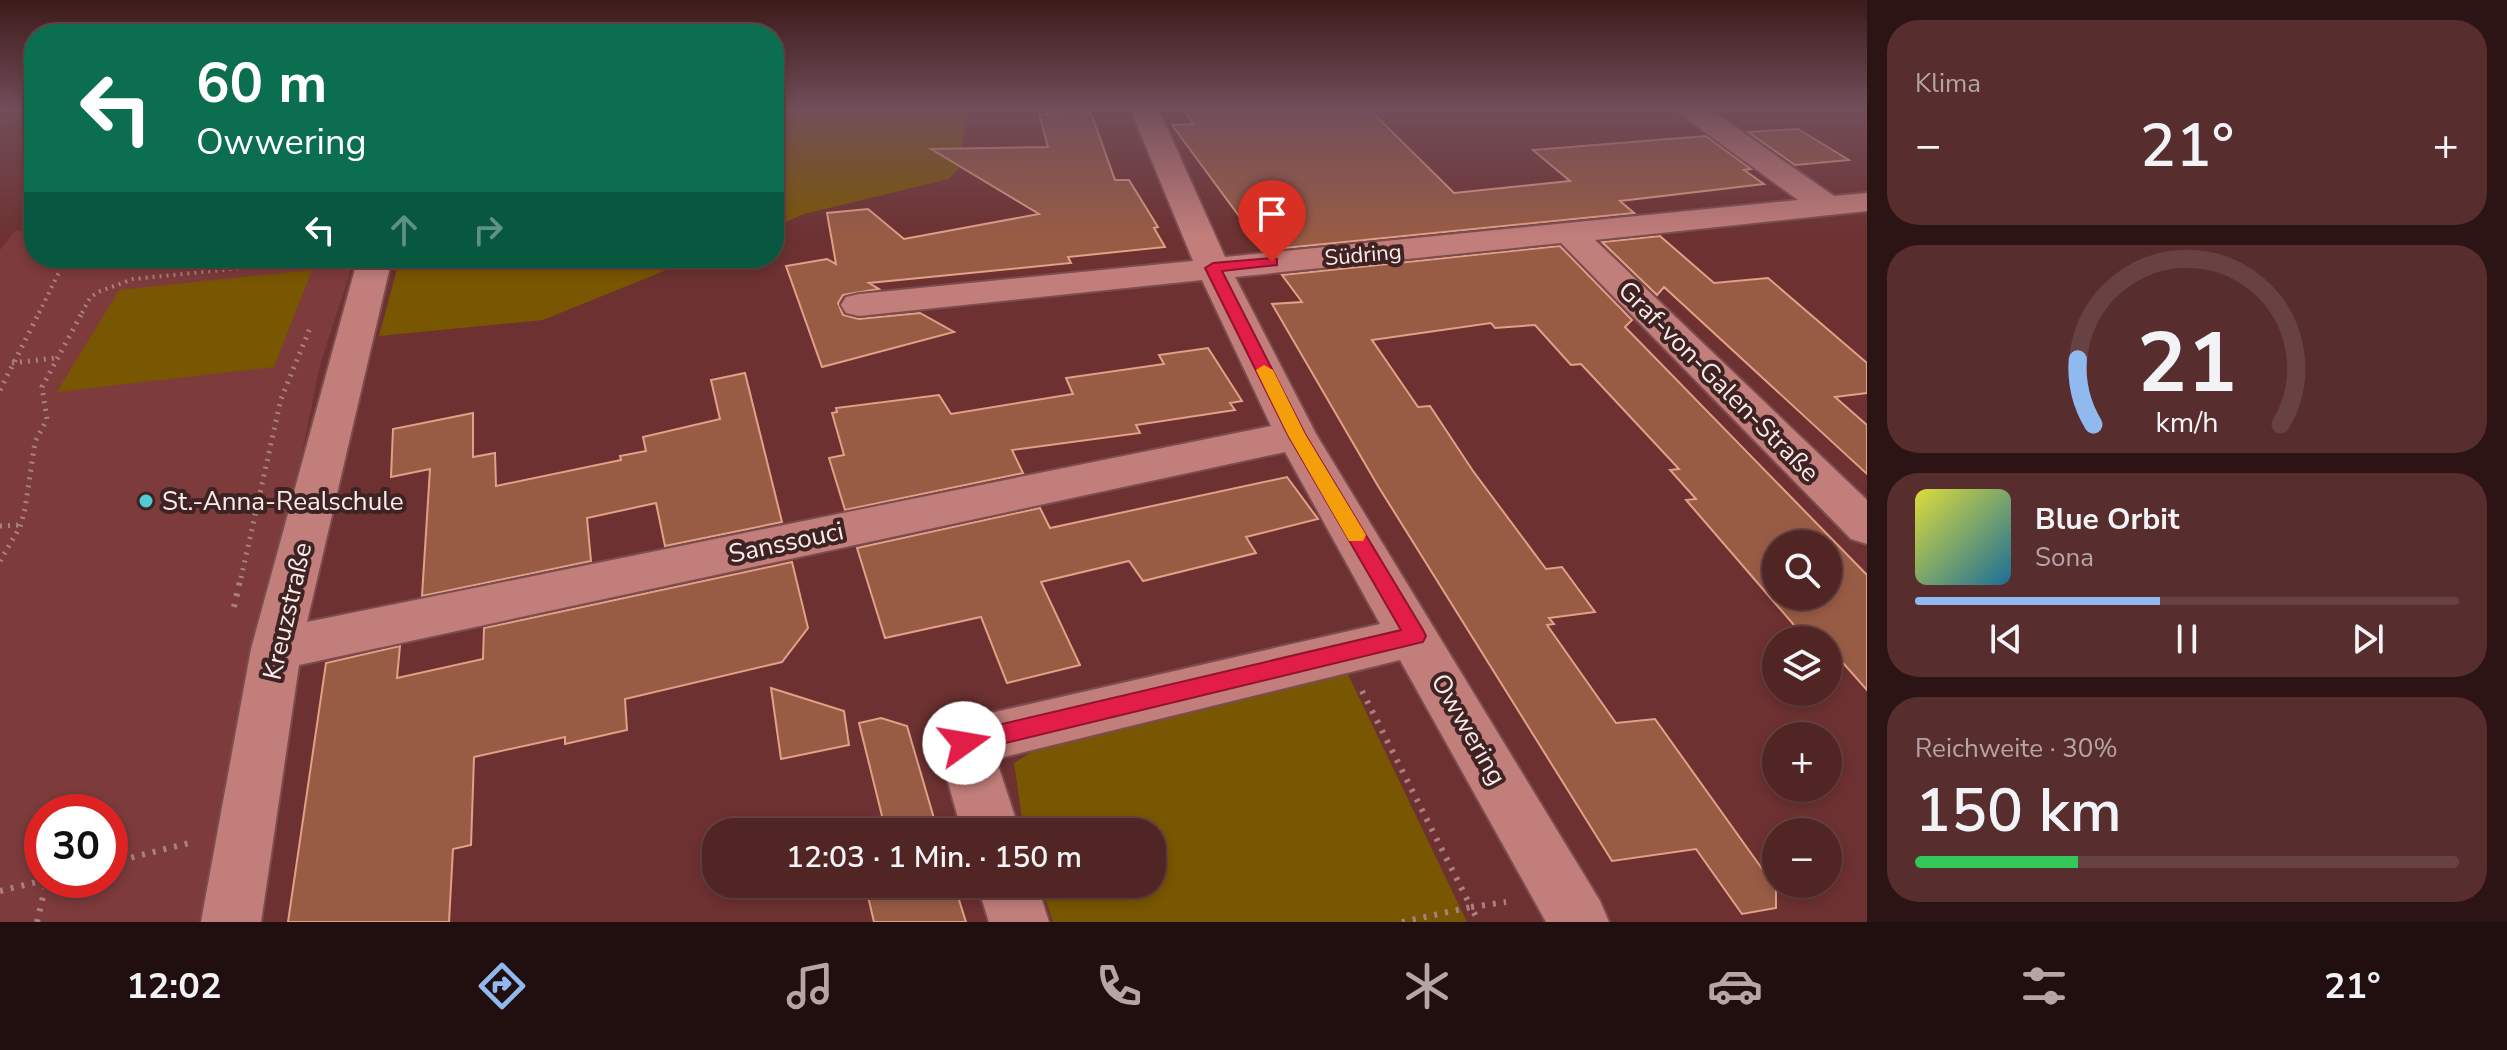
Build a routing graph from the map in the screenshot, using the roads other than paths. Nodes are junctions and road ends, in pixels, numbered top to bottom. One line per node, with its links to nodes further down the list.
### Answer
1 (1163, 151): 7 (street, Owwering)
2 (1750, 151): 4 (street)
3 (1867, 202): 4 (street, Südring)
4 (1826, 205): 5 (street, Südring)
5 (1570, 234): 7 (street, Südring); 10 (street, Graf-von-Galen-Straße)
6 (372, 268): 12 (street, Kreuzstraße)
7 (1213, 268): 8 (street, Südring); 9 (street, Owwering)
8 (859, 305)
9 (1296, 435): 11 (street, Owwering); 12 (street, Sanssouci)
10 (1867, 527)
11 (1415, 636): 13 (street); 15 (street, Owwering)
12 (276, 649): 16 (street, Kreuzstraße)
13 (987, 818)
14 (1011, 898): 17 (street)
15 (1571, 908)
16 (231, 922)
17 (1019, 922)

